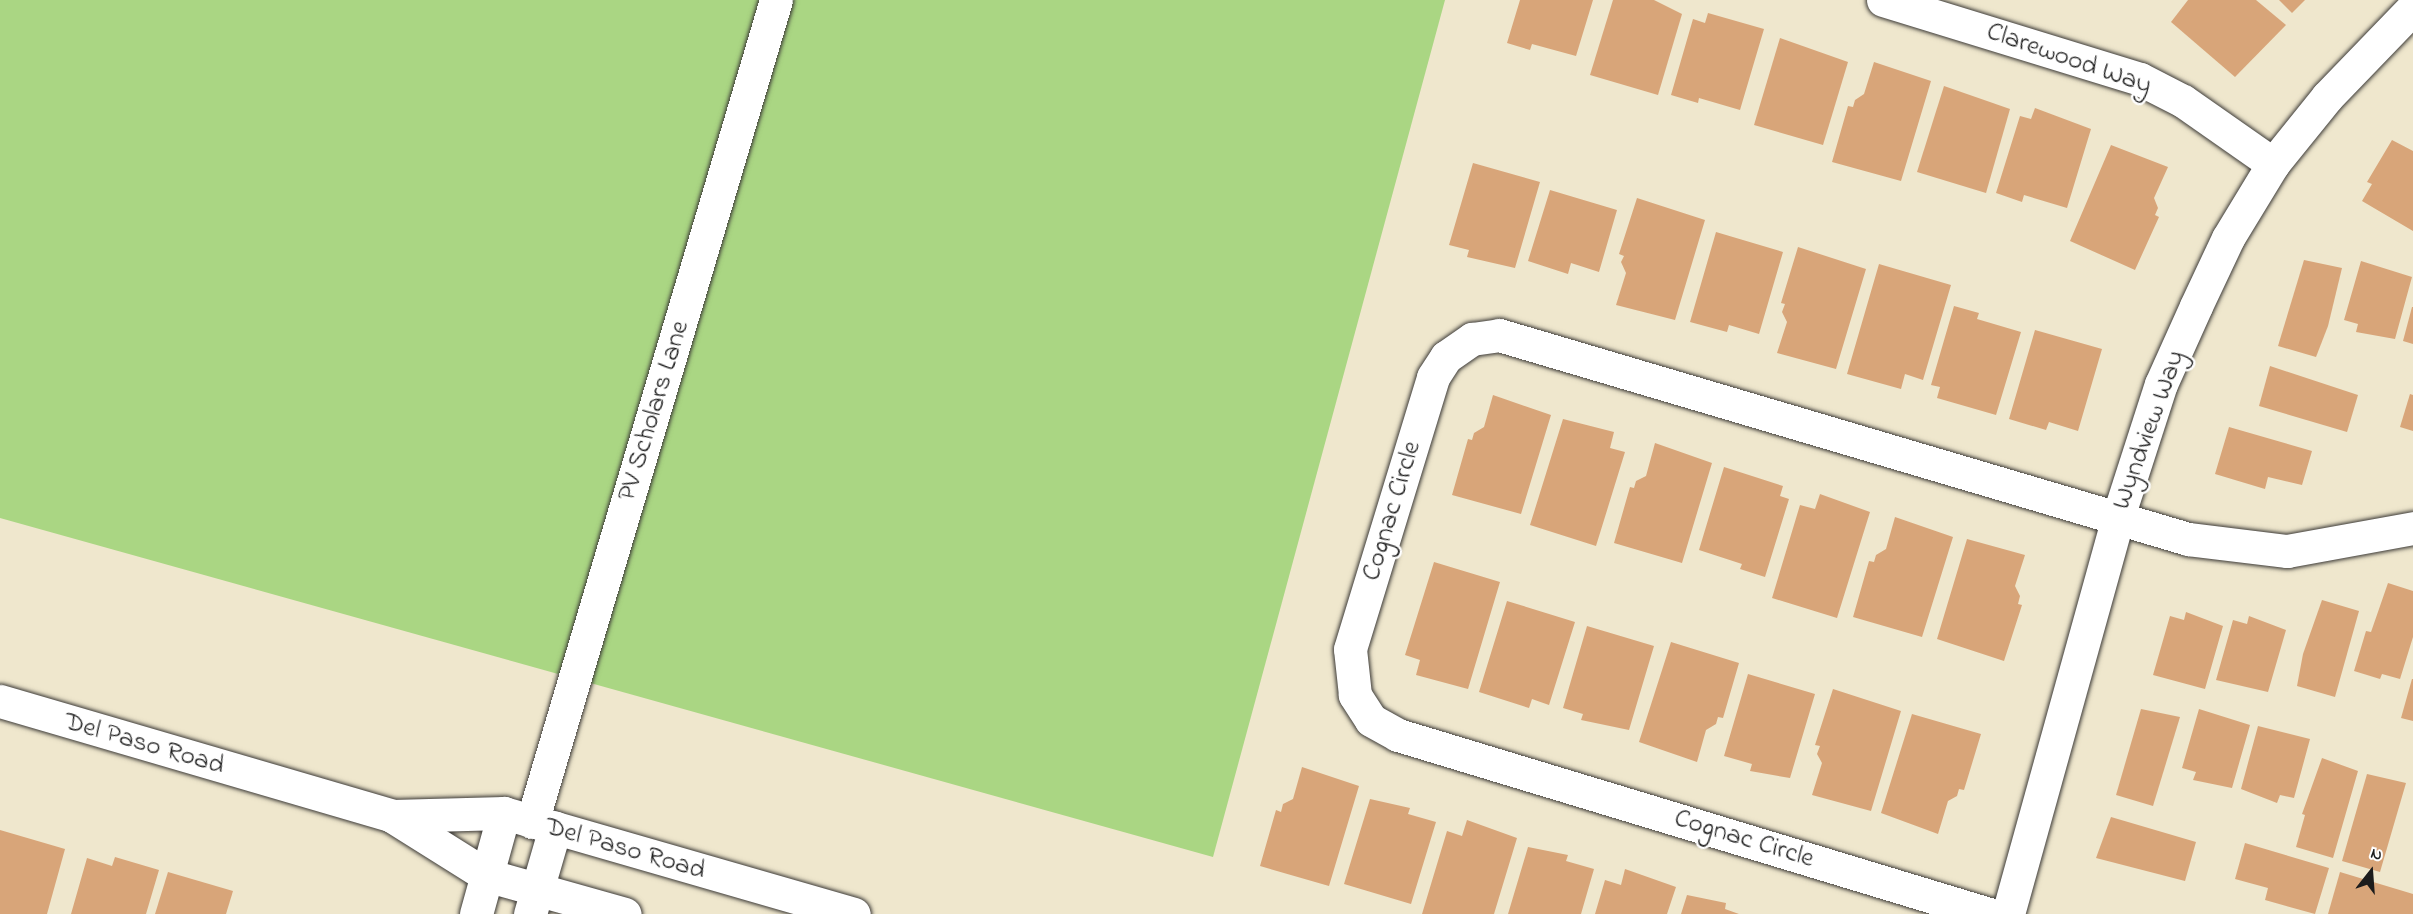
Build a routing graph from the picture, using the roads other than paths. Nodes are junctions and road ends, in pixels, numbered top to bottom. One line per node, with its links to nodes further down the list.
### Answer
1 (776, 0): 10 (street, PV Scholars Lane)
2 (1883, 0): 4 (street, Clarewood Way)
3 (2413, 8): 5 (street, Wyndview Way)
4 (1974, 13): 5 (street, Clarewood Way)
5 (2273, 164): 6 (street, Wyndview Way)
6 (2117, 520): 7 (street, Cognac Circle); 16 (street, Cognac Circle); 17 (street, Wyndview Way)
7 (2413, 528)
8 (0, 701): 9 (street, Del Paso Road)
9 (392, 816): 10 (street, Del Paso Road); 11 (street, Del Paso Road)
10 (530, 821): 11 (street); 12 (street); 15 (street, Del Paso Road)
11 (486, 874): 12 (street, Del Paso Road); 13 (street)
12 (534, 902): 14 (street, Del Paso Road)
13 (476, 914)
14 (625, 914)
15 (854, 914)
16 (1989, 914)
17 (2008, 914)

